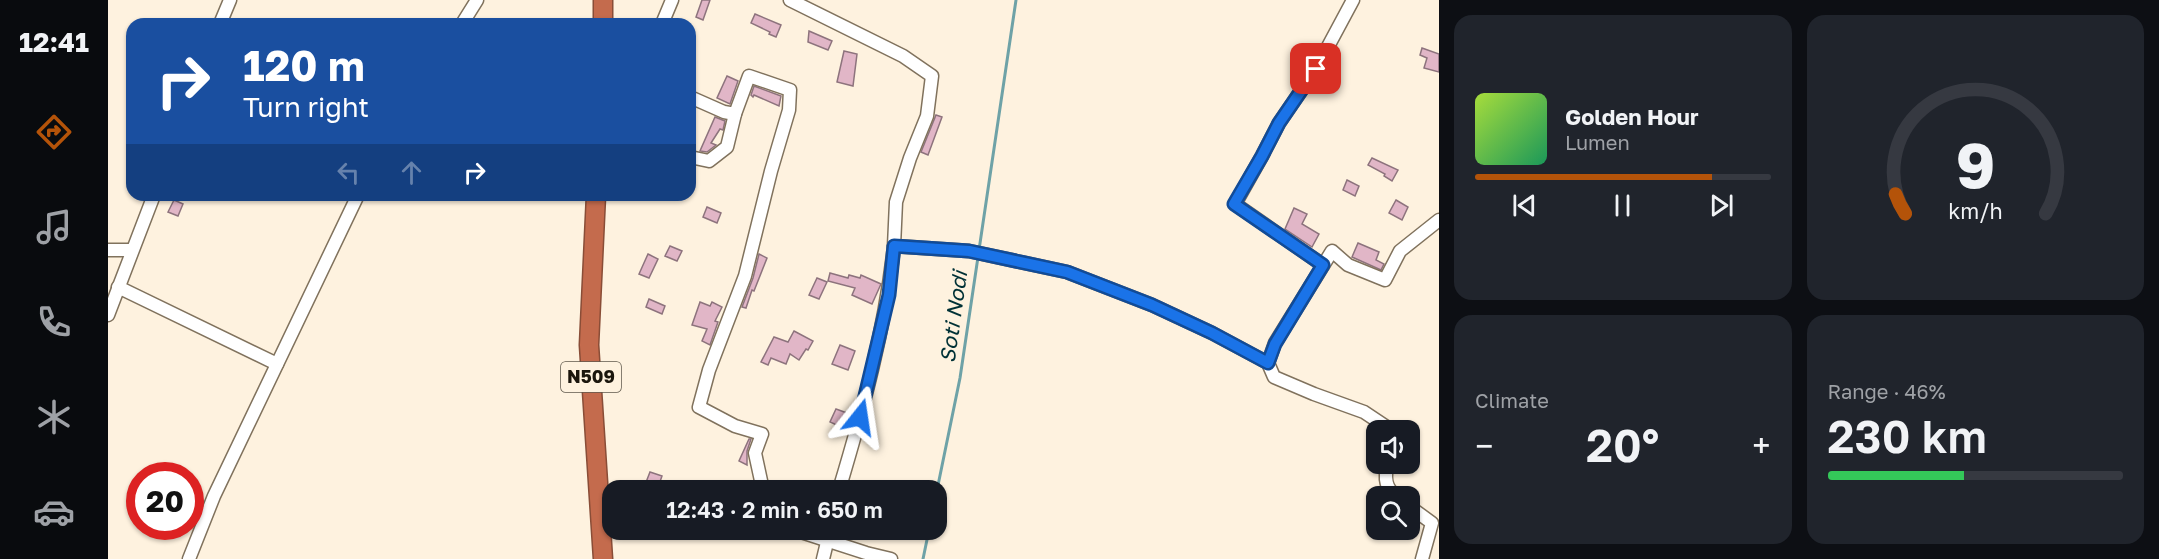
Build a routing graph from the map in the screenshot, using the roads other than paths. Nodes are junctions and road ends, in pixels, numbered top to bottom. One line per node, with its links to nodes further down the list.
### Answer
1 (230, 0): 7 (street)
2 (477, 0): 8 (street)
3 (603, 0): 9 (highway)
4 (672, 0): 10 (street)
5 (790, 0): 18 (street)
6 (1353, 0): 21 (street)
7 (222, 18)
8 (466, 18)
9 (603, 18)
10 (664, 18)
11 (696, 100): 12 (street)
12 (735, 114): 13 (street); 27 (street)
13 (696, 158)
14 (152, 201): 20 (street)
15 (355, 201): 25 (street)
16 (596, 201): 33 (highway, N509)
17 (1439, 220): 21 (street)
18 (894, 246): 24 (street); 28 (street)
19 (108, 250): 20 (street)
20 (132, 250): 22 (street)
21 (1323, 265): 24 (street)
22 (113, 294): 23 (street); 25 (street)
23 (108, 315)
24 (1268, 363): 26 (street)
25 (277, 364): 32 (street)
26 (1376, 420)
27 (761, 480)
28 (842, 480)
29 (1420, 514): 36 (street)
30 (828, 540): 34 (street)
31 (840, 540): 35 (street)
32 (189, 559)
33 (603, 559)
34 (823, 559)
35 (891, 559)
36 (1422, 559)

